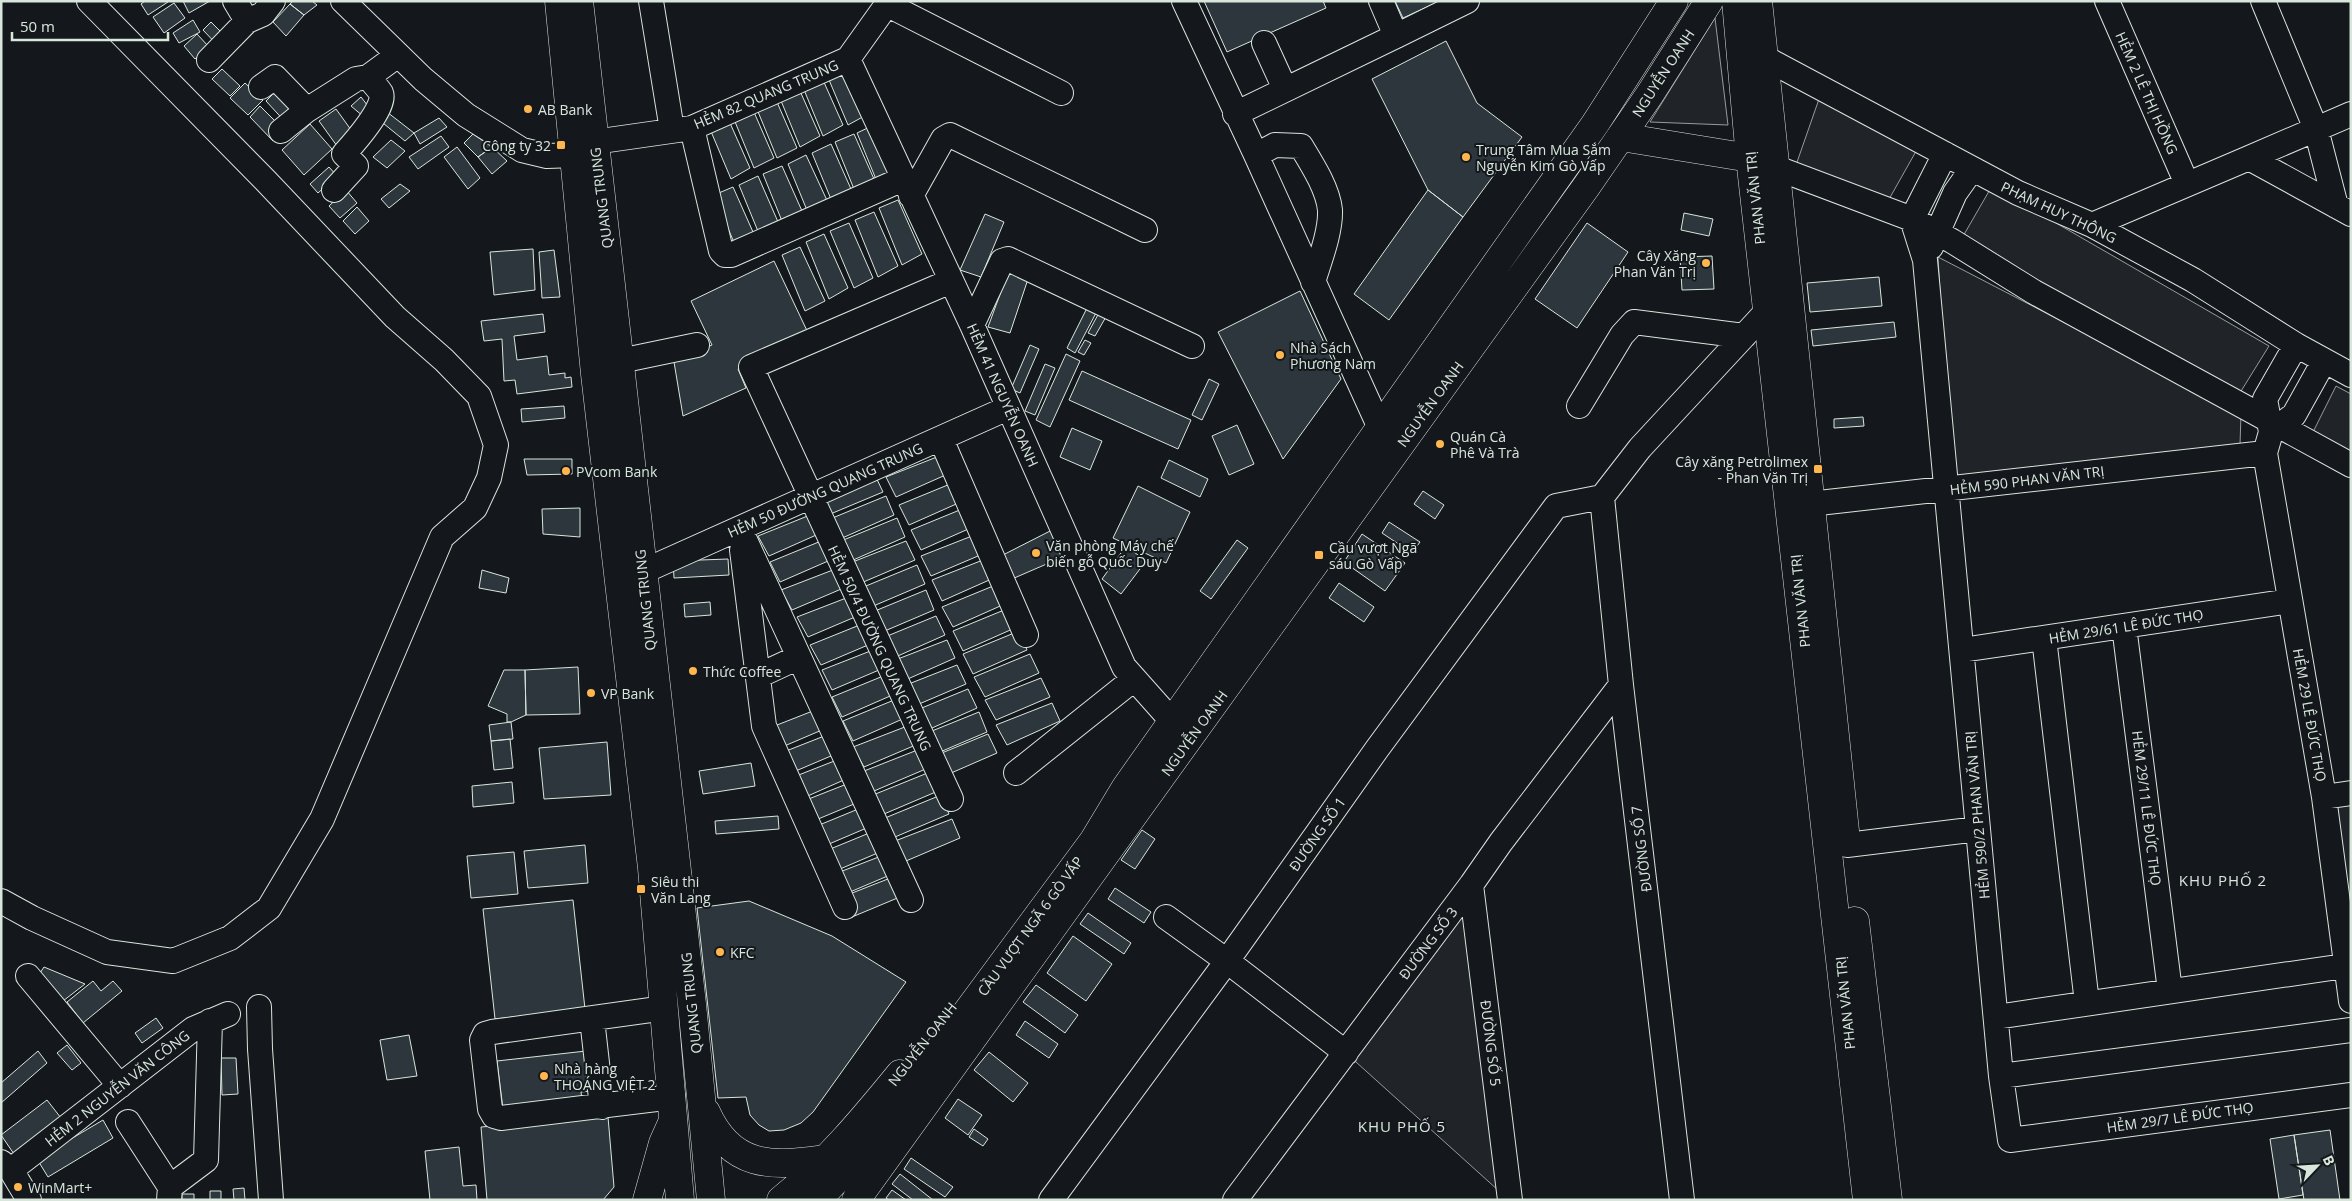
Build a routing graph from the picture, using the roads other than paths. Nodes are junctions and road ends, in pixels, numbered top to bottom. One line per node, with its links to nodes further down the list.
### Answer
1 (89, 1): 93 (street)
2 (235, 1): 17 (street)
3 (273, 1): 17 (street)
4 (343, 1): 20 (street, HẺM 82 QUANG TRUNG)
5 (559, 1): 35 (main road, QUANG TRUNG)
6 (579, 1): 35 (main road, QUANG TRUNG)
7 (651, 1): 31 (street)
8 (1184, 1): 29 (street)
9 (1381, 1): 18 (street)
10 (1467, 1): 18 (street)
11 (1674, 1): 63 (main road, NGUYỄN OANH)
12 (1709, 1): 34 (main road, NGUYỄN OANH)
13 (1736, 1): 39 (main road, PHAN VĂN TRỊ)
14 (1758, 1): 21 (main road, PHAN VĂN TRỊ)
15 (2107, 1): 41 (street, HẺM 2 LÊ THỊ HỒNG)
16 (2263, 1): 32 (street)
17 (247, 21): 23 (street)
18 (1396, 36): 26 (street)
19 (1264, 43): 26 (street)
20 (398, 55): 24 (street); 35 (street, HẺM 82 QUANG TRUNG)
21 (1763, 57): 36 (street, PHẠM HUY THÔNG); 39 (main road, PHAN VĂN TRỊ)
22 (848, 59): 27 (street); 31 (street, HẺM 82 QUANG TRUNG); 42 (street, HẺM 41 NGUYỄN OANH)
23 (209, 60)
24 (368, 77): 28 (street); 43 (street)
25 (261, 87): 28 (street)
26 (1285, 89): 29 (street)
27 (1061, 94)
28 (307, 110): 33 (street)
29 (1235, 114): 37 (street)
30 (2351, 114): 32 (street)
31 (682, 129): 35 (street, HẺM 82 QUANG TRUNG); 42 (street)
32 (2316, 129): 38 (street); 44 (street)
33 (281, 131)
34 (1621, 137): 39 (main road); 85 (main road, NGUYỄN OANH)
35 (584, 149): 59 (main road, QUANG TRUNG)
36 (1945, 154): 40 (street, PHẠM HUY THÔNG); 45 (street)
37 (1256, 155): 51 (street); 51 (street)
38 (2248, 158): 41 (street); 44 (street)
39 (1762, 163): 45 (street); 52 (main road, PHAN VĂN TRỊ); 70 (main road, PHAN VĂN TRỊ)
40 (1972, 169): 46 (street, PHẠM HUY THÔNG); 48 (street)
41 (2187, 184): 46 (street)
42 (907, 187): 47 (street); 50 (street, HẺM 41 NGUYỄN OANH)
43 (334, 190)
44 (2343, 210)
45 (1912, 219): 48 (street); 49 (street, HẺM 590/2 PHAN VĂN TRỊ)
46 (2092, 225): 56 (street, PHẠM HUY THÔNG)
47 (1145, 230)
48 (1938, 233): 49 (street); 64 (street)
49 (1925, 260): 67 (street, HẺM 590/2 PHAN VĂN TRỊ)
50 (951, 281): 53 (street, HẺM 41 NGUYỄN OANH); 68 (street, HẺM 50/4 ĐƯỜNG QUANG TRUNG)
51 (1313, 282): 63 (street)
52 (1768, 310): 54 (street); 70 (main road, PHAN VĂN TRỊ)
53 (972, 325): 57 (street); 62 (street, HẺM 41 NGUYỄN OANH)
54 (1744, 336): 61 (street); 69 (street)
55 (698, 345): 59 (street)
56 (2296, 345): 58 (street, PHẠM HUY THÔNG); 64 (street, HẺM 29 LÊ ĐỨC THỌ)
57 (1192, 346)
58 (2324, 361): 60 (street, PHẠM HUY THÔNG); 64 (street)
59 (612, 369): 72 (main road, QUANG TRUNG); 104 (main road, QUANG TRUNG)
60 (2351, 375)
61 (1579, 406)
62 (1008, 408): 65 (street, HẺM 50 ĐƯỜNG QUANG TRUNG); 80 (street, HẺM 41 NGUYỄN OANH)
63 (1380, 428): 82 (main road, NGUYỄN OANH)
64 (2271, 433): 66 (street); 67 (street, HẺM 590 PHAN VĂN TRỊ); 73 (street, HẺM 29 LÊ ĐỨC THỌ)
65 (941, 439): 68 (street, HẺM 50 ĐƯỜNG QUANG TRUNG); 75 (street)
66 (2351, 465)
67 (1947, 489): 70 (street, HẺM 590 PHAN VĂN TRỊ); 77 (street, HẺM 590/2 PHAN VĂN TRỊ)
68 (810, 497): 71 (street, HẺM 50 ĐƯỜNG QUANG TRUNG); 87 (street, HẺM 50/4 ĐƯỜNG QUANG TRUNG)
69 (1602, 497): 81 (street, ĐƯỜNG SỐ 7); 96 (street, ĐƯỜNG SỐ 1)
70 (1800, 505): 89 (main road, PHAN VĂN TRỊ); 132 (main road, PHAN VĂN TRỊ)
71 (740, 529): 72 (street, HẺM 50 ĐƯỜNG QUANG TRUNG); 78 (street); 79 (street)
72 (642, 572): 102 (main road, QUANG TRUNG)
73 (2290, 601): 74 (street, HẺM 29/61 LÊ ĐỨC THỌ); 86 (street, HẺM 29 LÊ ĐỨC THỌ)
74 (2124, 626): 76 (street, HẺM 29/61 LÊ ĐỨC THỌ); 99 (street, HẺM 29/11 LÊ ĐỨC THỌ)
75 (1026, 635)
76 (2044, 638): 77 (street, HẺM 29/61 LÊ ĐỨC THỌ); 101 (street)
77 (1962, 650): 88 (street, HẺM 590/2 PHAN VĂN TRỊ)
78 (799, 657): 79 (street); 92 (street)
79 (758, 676): 94 (street)
80 (1134, 679): 82 (street, HẺM 41 NGUYỄN OANH); 83 (street)
81 (1621, 685): 91 (street, ĐƯỜNG SỐ 3); 131 (street, ĐƯỜNG SỐ 7)
82 (1172, 722): 85 (main road, NGUYỄN OANH)
83 (1016, 773)
84 (2351, 793): 86 (street)
85 (1135, 794): 90 (main road, NGUYỄN OANH); 117 (main road, NGUYỄN OANH); 127 (main road, NGUYỄN OANH)
86 (2324, 797): 97 (street, HẺM 29 LÊ ĐỨC THỌ)
87 (950, 800)
88 (1978, 829): 89 (street); 105 (street, HẺM 590/2 PHAN VĂN TRỊ)
89 (1847, 845): 133 (main road, PHAN VĂN TRỊ)
90 (1102, 846): 120 (main road, CẦU VƯỢT NGÃ 6 GÒ VẤP); 126 (main road, CẦU VƯỢT NGÃ 6 GÒ VẤP)
91 (1471, 885): 108 (street, ĐƯỜNG SỐ 3); 130 (street, ĐƯỜNG SỐ 5)
92 (911, 900)
93 (1, 901)
94 (845, 907)
95 (1166, 917): 96 (street)
96 (1227, 961): 108 (street); 128 (street, ĐƯỜNG SỐ 1)
97 (2349, 965): 99 (street); 100 (street, HẺM 29 LÊ ĐỨC THỌ)
98 (28, 976): 110 (street)
99 (2170, 991): 101 (street)
100 (2351, 1001)
101 (2087, 1003): 105 (street)
102 (692, 1004): 104 (main road); 112 (main road, QUANG TRUNG)
103 (259, 1007): 122 (street)
104 (665, 1008): 106 (street); 114 (main road, QUANG TRUNG)
105 (1996, 1017): 109 (street, HẺM 590/2 PHAN VĂN TRỊ)
106 (592, 1019): 113 (street); 113 (street)
107 (2351, 1030): 109 (street)
108 (1346, 1053): 129 (street, ĐƯỜNG SỐ 3)
109 (2001, 1076): 116 (street, HẺM 590/2 PHAN VĂN TRỊ)
110 (120, 1086): 118 (street, HẺM 2 NGUYỄN VĂN CÔNG); 119 (street, HẺM 2 NGUYỄN VĂN CÔNG)
111 (2351, 1094): 116 (street, HẺM 29/7 LÊ ĐỨC THỌ)
112 (702, 1104): 117 (main road); 125 (main road, QUANG TRUNG)
113 (602, 1107): 114 (street)
114 (674, 1107): 123 (main road); 124 (main road, QUANG TRUNG)
115 (128, 1122): 119 (street)
116 (2010, 1140)
117 (824, 1159): 120 (main road, NGUYỄN OANH)
118 (6, 1166): 121 (street)
119 (170, 1194)
120 (800, 1197)
121 (29, 1200)
122 (271, 1200)
123 (647, 1200)
124 (680, 1200)
125 (711, 1200)
126 (856, 1200)
127 (872, 1200)
128 (1050, 1200)
129 (1235, 1200)
130 (1510, 1200)
131 (1682, 1200)
132 (1867, 1200)
133 (1888, 1200)

